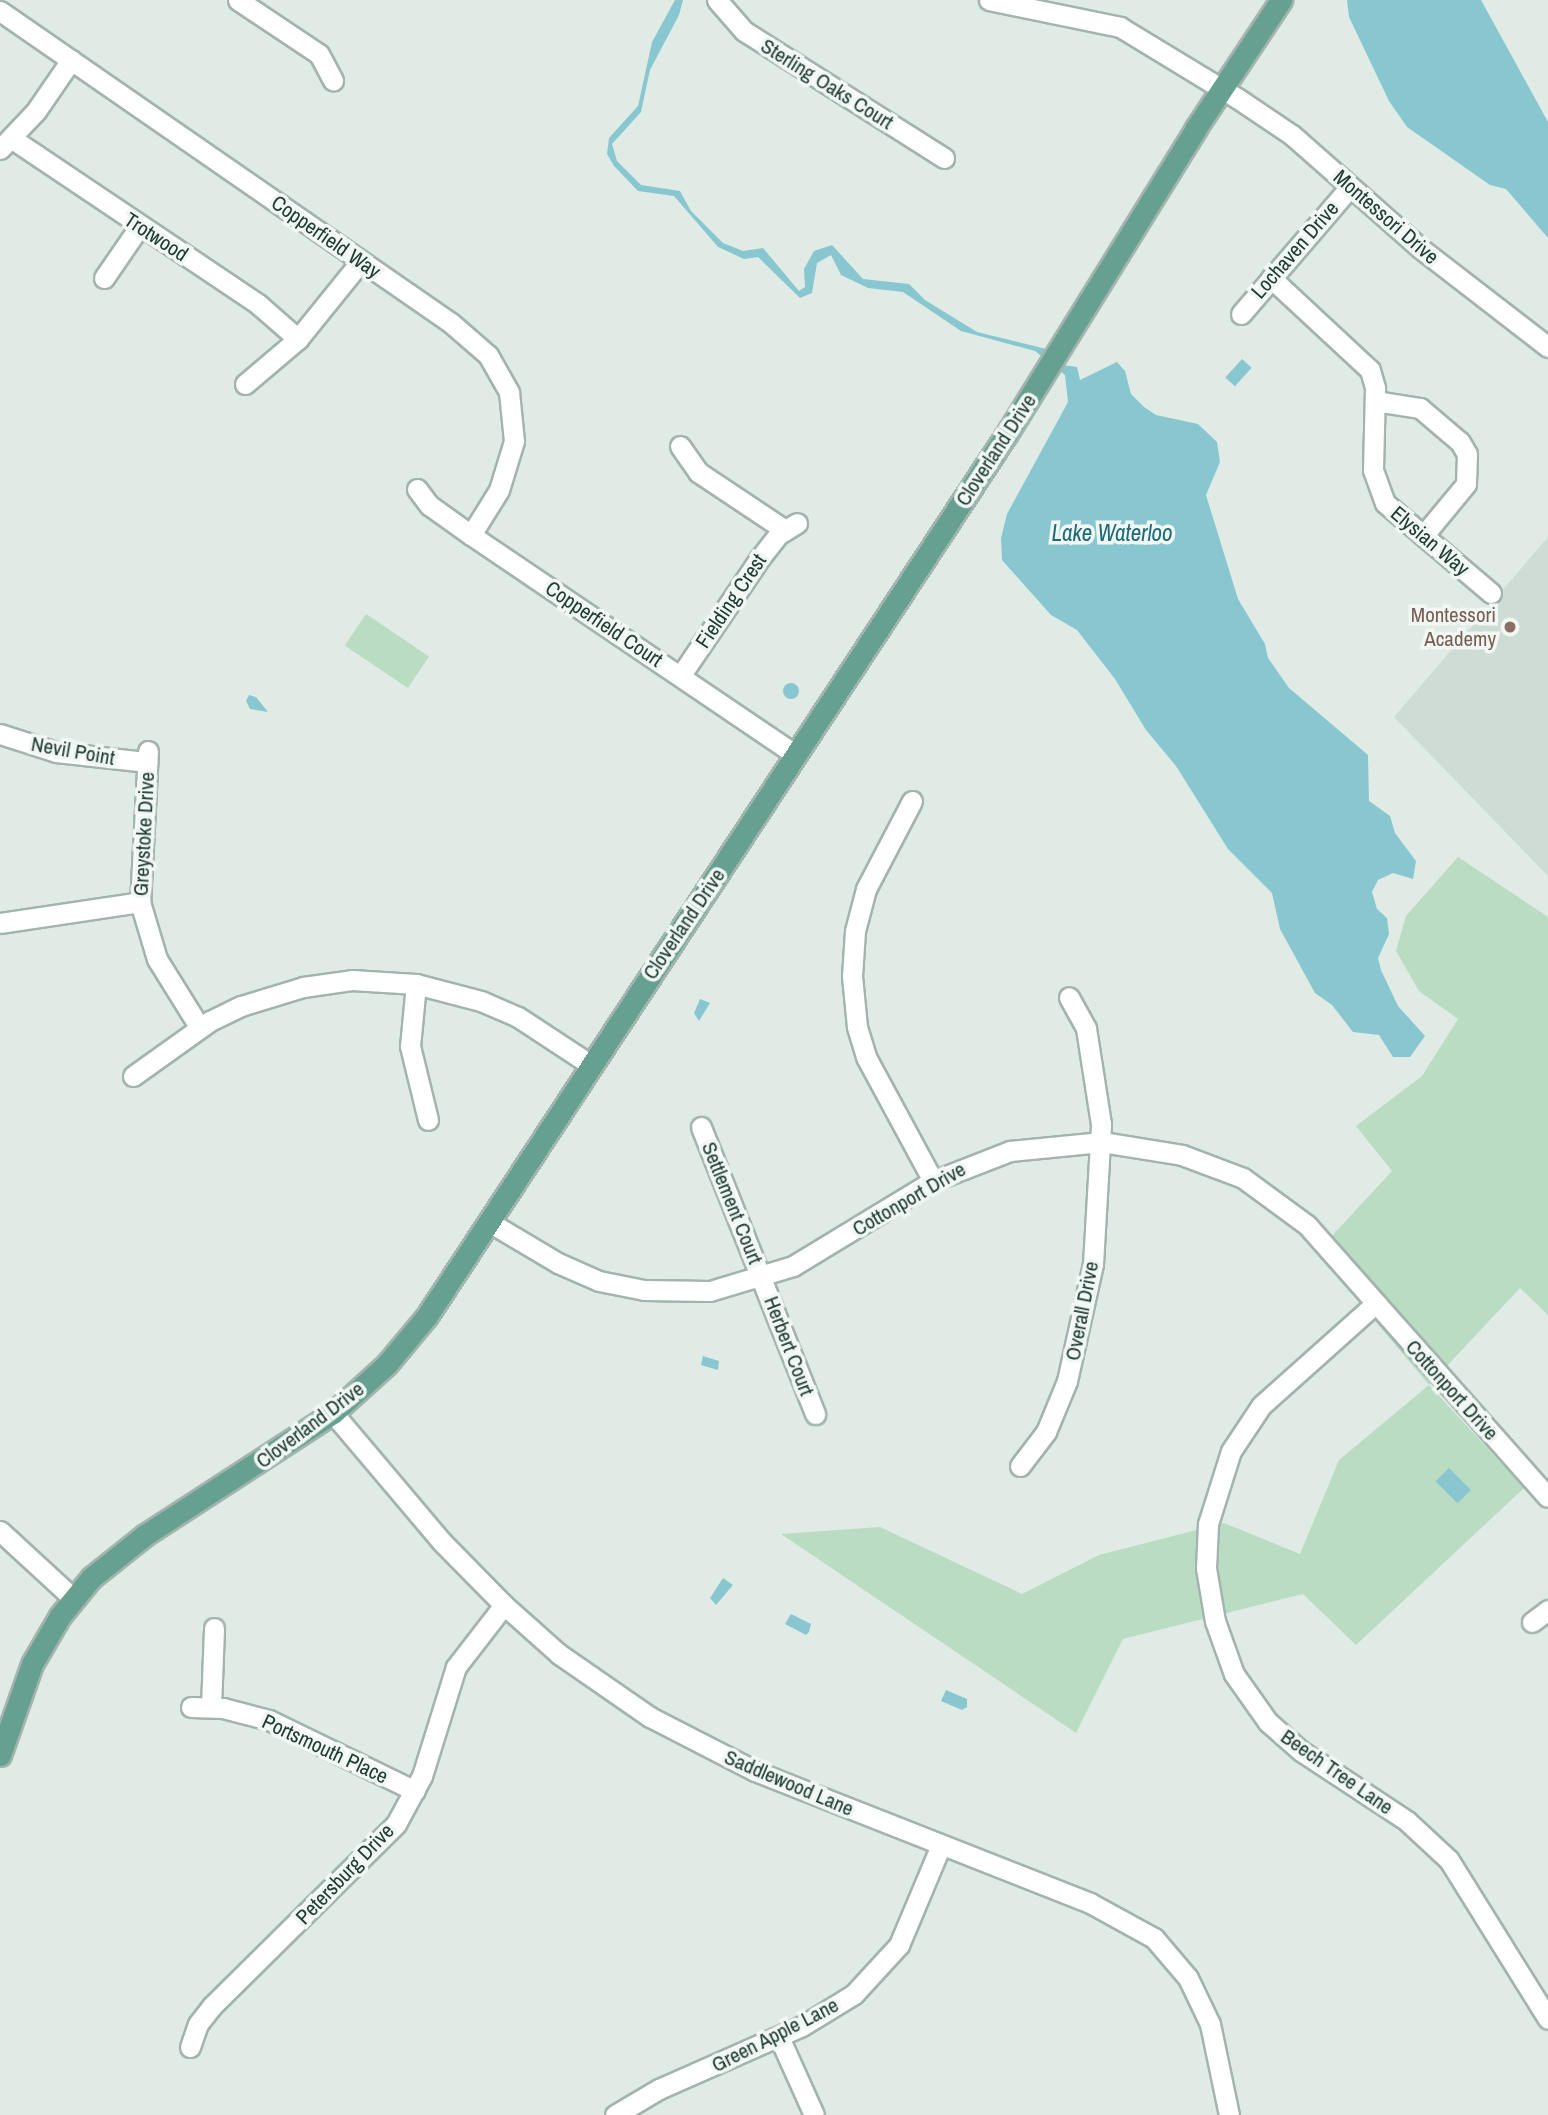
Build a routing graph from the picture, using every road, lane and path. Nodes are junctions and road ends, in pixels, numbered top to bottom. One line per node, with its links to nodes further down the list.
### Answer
1 (238, 0): 7 (street)
2 (717, 0): 10 (street, Sterling Oaks Court)
3 (989, 0): 8 (street, Montessori Drive)
4 (1280, 0): 8 (main road, Cloverland Drive)
5 (0, 10): 6 (street, Copperfield Way)
6 (71, 60): 9 (street); 13 (street, Copperfield Way)
7 (333, 80)
8 (1223, 89): 11 (street, Montessori Drive); 28 (main road, Cloverland Drive)
9 (6, 143): 12 (street, Trotwood)
10 (944, 158)
11 (1350, 187): 15 (street, Lochaven Drive); 18 (street, Montessori Drive)
12 (139, 227): 14 (street); 17 (street, Trotwood)
13 (361, 261): 17 (street); 23 (street, Copperfield Way)
14 (104, 278)
15 (1271, 278): 16 (street, Lochaven Drive); 20 (street, Elysian Way)
16 (1241, 314)
17 (298, 339): 19 (street)
18 (1548, 347)
19 (245, 384)
20 (1375, 401): 24 (street, Elysian Way); 24 (street)
21 (680, 446): 26 (street, Fielding Crest)
22 (417, 489): 23 (street, Copperfield Court)
23 (471, 535): 26 (street, Copperfield Court)
24 (1423, 536): 25 (street, Elysian Way)
25 (1490, 593)
26 (681, 675): 28 (street, Copperfield Court)
27 (0, 734): 29 (street, Nevil Point)
28 (795, 754): 36 (main road, Cloverland Drive)
29 (148, 756): 31 (street, Greystoke Drive)
30 (912, 801): 41 (street)
31 (140, 902): 32 (street); 35 (street, Greystoke Drive)
32 (0, 923)
33 (416, 984): 35 (street); 36 (street); 38 (street)
34 (1069, 997): 40 (street, Overall Drive)
35 (200, 1028): 37 (street)
36 (591, 1065): 42 (main road, Cloverland Drive)
37 (133, 1076)
38 (428, 1119)
39 (701, 1127): 43 (street, Settlement Court)
40 (1102, 1142): 41 (street, Cottonport Drive); 44 (street, Cottonport Drive); 47 (street, Overall Drive)
41 (933, 1181): 43 (street, Cottonport Drive)
42 (489, 1222): 43 (street, Cottonport Drive); 45 (main road, Cloverland Drive)
43 (763, 1278): 46 (street, Herbert Court)
44 (1376, 1303): 48 (street, Cottonport Drive); 58 (street, Beech Tree Lane)
45 (333, 1413): 50 (main road, Cloverland Drive); 51 (street, Saddlewood Lane)
46 (815, 1414)
47 (1020, 1466)
48 (1548, 1497)
49 (0, 1531): 50 (street)
50 (74, 1599): 55 (main road, Cloverland Drive)
51 (504, 1605): 56 (street, Petersburg Drive); 57 (street, Saddlewood Lane)
52 (1548, 1610): 53 (street)
53 (1532, 1622)
54 (214, 1628): 56 (street, Portsmouth Place)
55 (0, 1755)
56 (415, 1791): 60 (street, Petersburg Drive)
57 (941, 1845): 59 (street, Green Apple Lane); 63 (street, Saddlewood Lane)
58 (1548, 2019)
59 (779, 2037): 61 (street, Green Apple Lane); 62 (street)
60 (190, 2047)
61 (615, 2115)
62 (814, 2115)
63 (1229, 2115)

